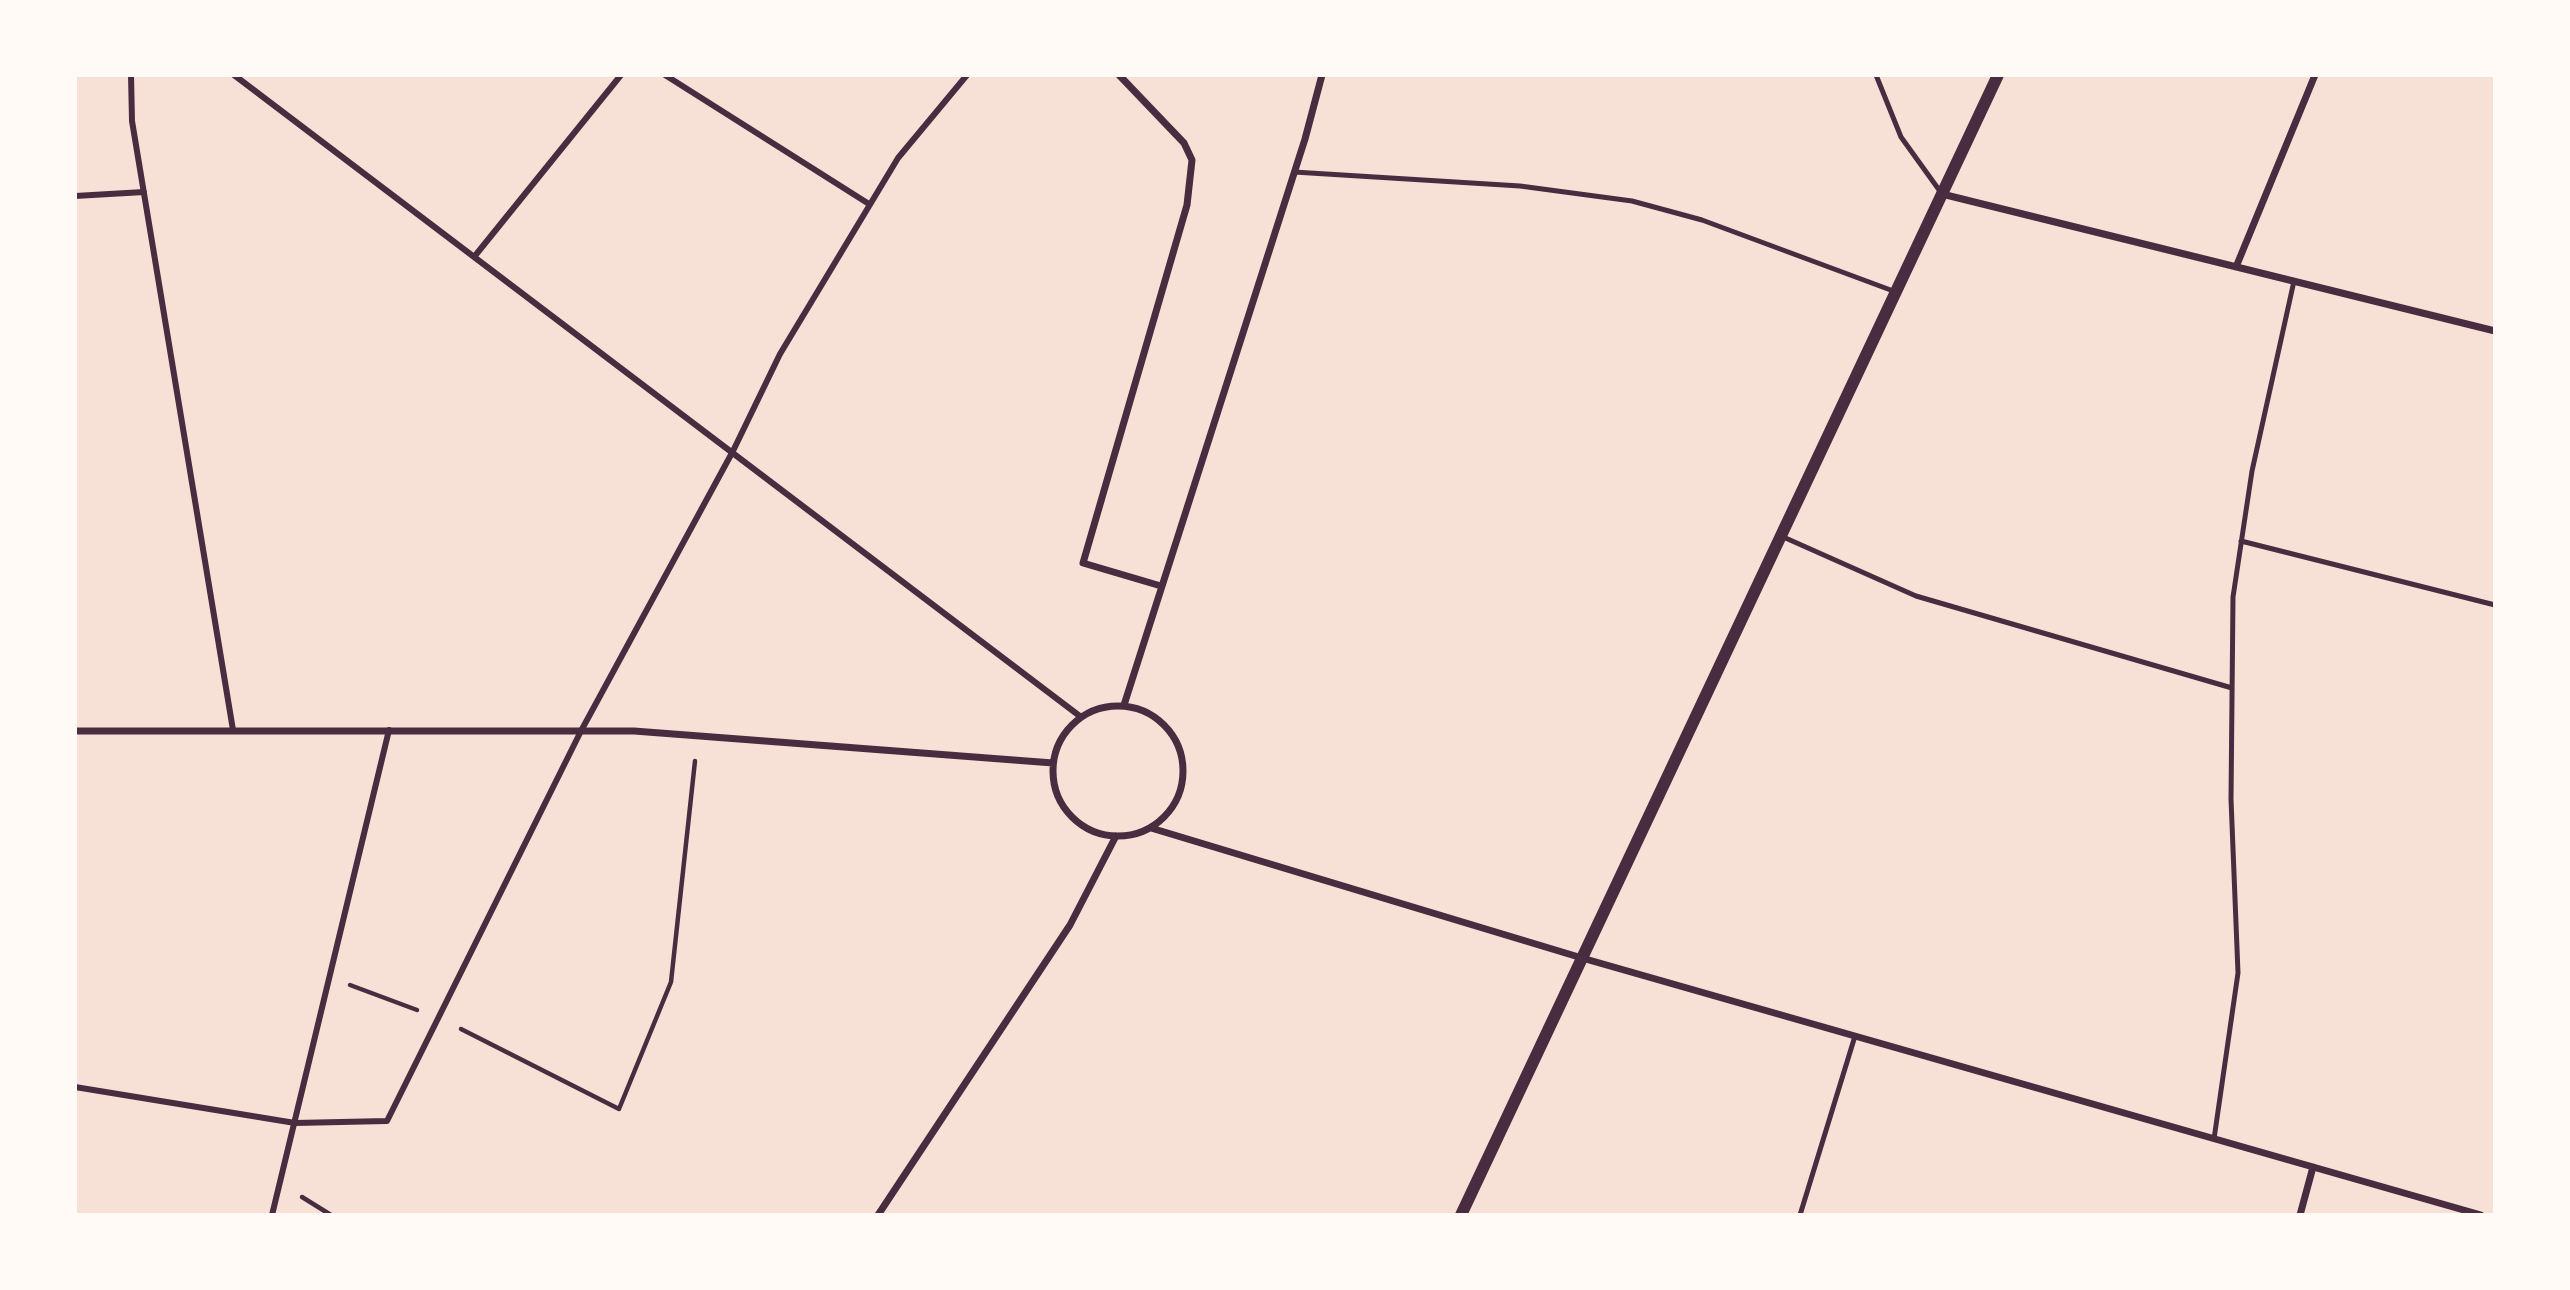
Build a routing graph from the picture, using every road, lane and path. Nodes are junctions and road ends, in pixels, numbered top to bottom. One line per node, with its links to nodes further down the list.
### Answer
1 (131, 75): 12 (street)
2 (234, 75): 16 (street)
3 (621, 75): 16 (street)
4 (665, 75): 15 (street)
5 (967, 75): 15 (street)
6 (1119, 75): 24 (street)
7 (1322, 75): 11 (street)
8 (1876, 75): 13 (lane)
9 (1998, 75): 13 (street)
10 (2315, 75): 17 (street)
11 (1294, 172): 19 (lane); 24 (street)
12 (144, 192): 14 (street); 29 (street)
13 (1942, 194): 17 (street); 19 (street)
14 (75, 196)
15 (869, 204): 21 (street)
16 (474, 257): 21 (street)
17 (2236, 267): 18 (street)
18 (2294, 281): 20 (street); 23 (lane)
19 (1896, 292): 22 (street)
20 (2495, 331)
21 (733, 451): 28 (street); 32 (street)
22 (1781, 536): 26 (lane); 37 (street)
23 (2241, 541): 25 (lane); 26 (lane)
24 (1161, 586): 27 (street)
25 (2495, 605)
26 (2232, 688): 43 (lane)
27 (1124, 705): 28 (street); 35 (street)
28 (1081, 717): 34 (street)
29 (233, 730): 30 (street); 31 (street)
30 (389, 730): 32 (street); 38 (street)
31 (75, 731)
32 (581, 731): 33 (street); 39 (street)
33 (698, 736): 34 (street); 39 (path)
34 (1053, 763): 36 (street)
35 (1151, 828): 36 (street); 37 (street)
36 (1116, 836): 48 (street)
37 (1582, 958): 40 (street); 49 (street)
38 (330, 977): 39 (path); 42 (street)
39 (438, 1017): 42 (street)
40 (1855, 1036): 43 (street); 50 (lane)
41 (75, 1087): 42 (street)
42 (295, 1123): 45 (street)
43 (2214, 1139): 44 (street)
44 (2313, 1167): 51 (street); 52 (street)
45 (280, 1183): 46 (street); 47 (path)
46 (272, 1215)
47 (331, 1215)
48 (878, 1215)
49 (1461, 1215)
50 (1800, 1215)
51 (2300, 1215)
52 (2482, 1215)

